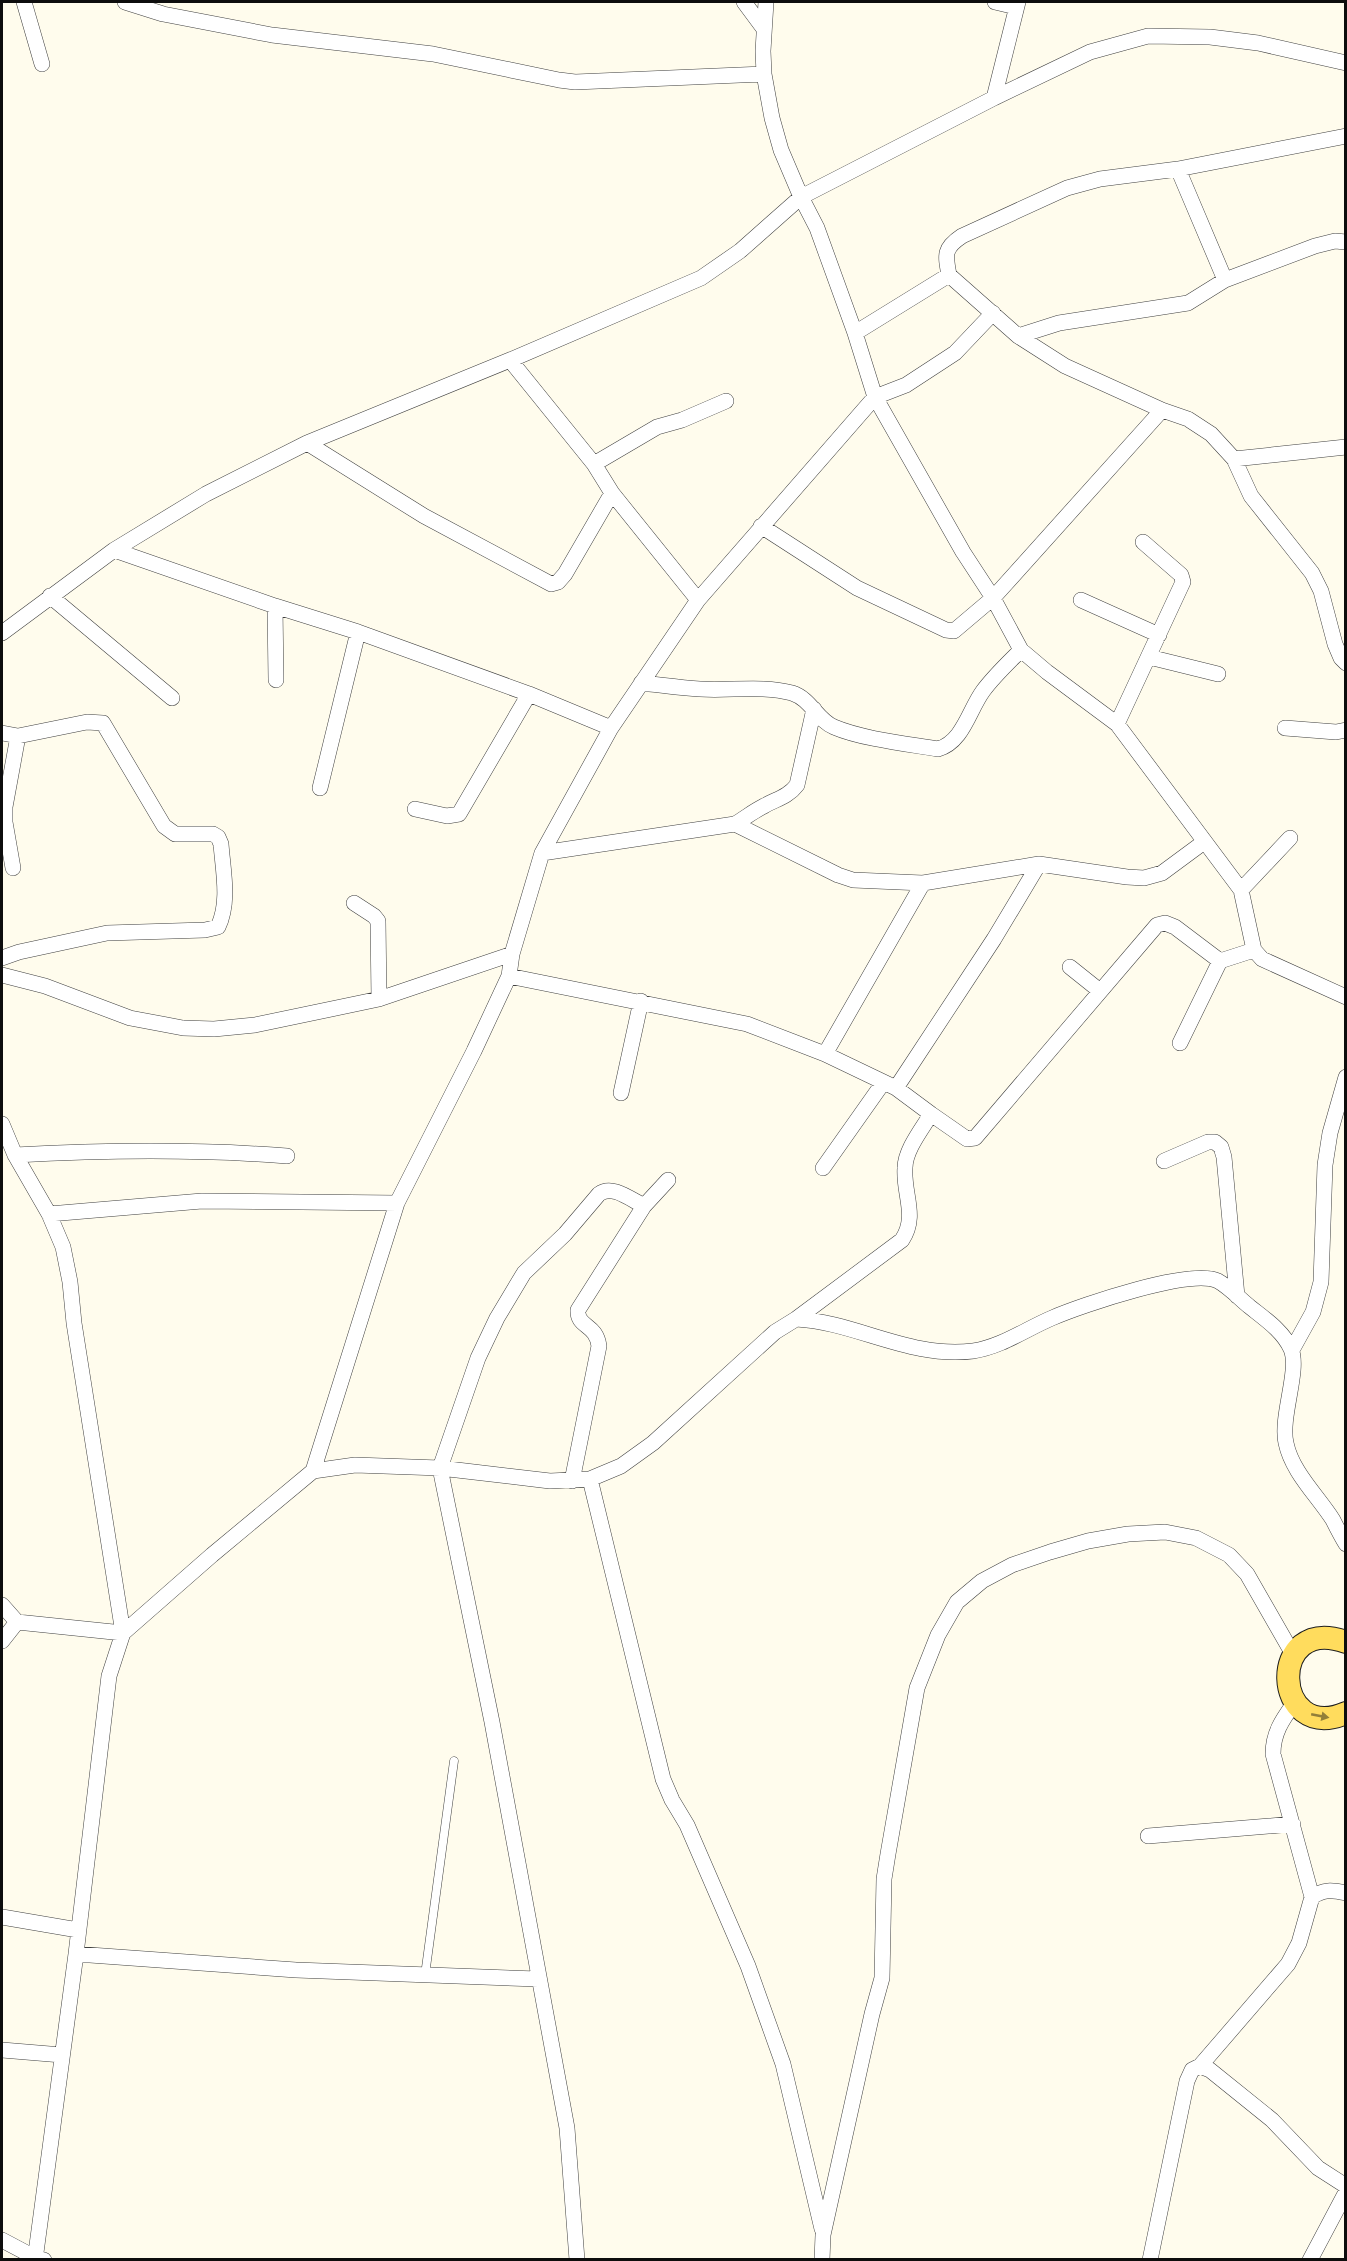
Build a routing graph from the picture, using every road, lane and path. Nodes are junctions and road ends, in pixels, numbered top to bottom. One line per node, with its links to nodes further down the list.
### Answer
1 (24, 2): 9 (street)
2 (125, 2): 10 (street)
3 (744, 2): 7 (street)
4 (766, 2): 7 (street)
5 (995, 2): 6 (street)
6 (1017, 4): 11 (street)
7 (764, 29): 10 (street)
8 (1346, 63): 11 (street)
9 (42, 64)
10 (764, 74): 14 (street)
11 (994, 98): 14 (street)
12 (1346, 136): 13 (street)
13 (1178, 169): 16 (street); 17 (street)
14 (801, 197): 19 (street); 21 (street)
15 (1346, 242): 17 (street)
16 (949, 275): 18 (street); 19 (street)
17 (1225, 280): 20 (street)
18 (993, 313): 20 (street); 22 (street)
19 (855, 333): 22 (street)
20 (1018, 336): 24 (street)
21 (510, 360): 25 (street); 28 (street)
22 (875, 397): 30 (street); 34 (street)
23 (726, 401): 28 (street)
24 (1162, 410): 27 (street); 34 (street)
25 (307, 443): 29 (street); 32 (street)
26 (1346, 447): 27 (street)
27 (1234, 459): 43 (street)
28 (594, 464): 29 (street)
29 (612, 493): 35 (street)
30 (761, 526): 34 (street); 35 (street)
31 (1143, 542): 40 (street)
32 (114, 550): 33 (street); 37 (street)
33 (50, 596): 39 (street); 48 (street)
34 (993, 598): 41 (street)
35 (698, 600): 46 (street)
36 (1081, 600): 40 (street)
37 (275, 606): 38 (street); 45 (street)
38 (358, 632): 47 (street); 56 (street)
39 (2, 633)
40 (1159, 636): 42 (street)
41 (1022, 650): 49 (street); 50 (street)
42 (1149, 657): 44 (street); 50 (street)
43 (1346, 663)
44 (1218, 674)
45 (276, 680)
46 (641, 683): 49 (street); 51 (street)
47 (529, 694): 51 (street); 57 (street)
48 (172, 698)
49 (813, 709): 58 (street)
50 (1117, 724): 60 (street)
51 (611, 728): 61 (street)
52 (1285, 728): 53 (street)
53 (1346, 730)
54 (2, 733): 55 (street)
55 (18, 736): 63 (street); 69 (street)
56 (320, 788)
57 (415, 808)
58 (735, 824): 61 (street); 64 (street)
59 (1290, 838): 65 (street)
60 (1204, 842): 62 (street); 65 (street)
61 (542, 853): 68 (street)
62 (1039, 864): 64 (street); 81 (street)
63 (13, 868)
64 (923, 883): 79 (street)
65 (1241, 890): 67 (street)
66 (354, 903): 76 (street)
67 (1254, 950): 70 (street); 75 (street)
68 (512, 954): 73 (street); 76 (street)
69 (2, 958)
70 (1220, 961): 74 (street); 78 (street)
71 (1070, 967): 74 (street)
72 (2, 975): 76 (street)
73 (509, 976): 77 (street); 90 (street)
74 (1100, 991): 83 (street)
75 (1346, 997)
76 (379, 999)
77 (641, 1002): 79 (street); 82 (street)
78 (1180, 1043)
79 (825, 1054): 81 (street)
80 (1346, 1077): 95 (street)
81 (889, 1085): 83 (street); 88 (street)
82 (621, 1093)
83 (931, 1114): 94 (street)
84 (2, 1124): 85 (street)
85 (15, 1155): 86 (street); 92 (street)
86 (287, 1156)
87 (1164, 1161): 93 (street)
88 (823, 1168)
89 (668, 1180): 91 (street)
90 (398, 1203): 92 (street); 97 (street)
91 (644, 1206): 96 (street); 99 (street)
92 (49, 1214): 104 (street)
93 (1237, 1296): 94 (street); 95 (street)
94 (796, 1319): 98 (street)
95 (1292, 1350): 100 (street)
96 (440, 1468): 97 (street); 99 (street); 119 (street)
97 (313, 1471): 104 (street)
98 (590, 1479): 99 (street); 125 (street)
99 (573, 1481)
100 (1339, 1519): 101 (street)
101 (1346, 1544)
102 (2, 1605): 103 (street)
103 (16, 1622): 104 (street); 105 (street)
104 (123, 1633): 116 (street)
105 (2, 1641)
106 (1346, 1641): 107 (main road)
107 (1294, 1656): 108 (main road); 125 (street)
108 (1295, 1701): 109 (main road, one-way to 109); 111 (street)
109 (1346, 1713)
110 (454, 1761): 118 (lane)
111 (1293, 1824): 112 (street); 114 (street)
112 (1148, 1836)
113 (1346, 1893): 114 (street)
114 (1312, 1897): 122 (street)
115 (2, 1917): 116 (street)
116 (78, 1930): 117 (street)
117 (76, 1954): 118 (street); 121 (street)
118 (425, 1975): 119 (street)
119 (538, 1979): 128 (street)
120 (2, 2050): 121 (street)
121 (62, 2055): 127 (street)
122 (1200, 2066): 123 (street); 130 (street)
123 (1346, 2186)
124 (1346, 2192): 131 (street)
125 (823, 2235): 129 (street)
126 (2, 2240): 127 (street)
127 (38, 2259)
128 (577, 2259)
129 (822, 2259)
130 (1150, 2259)
131 (1310, 2259)

